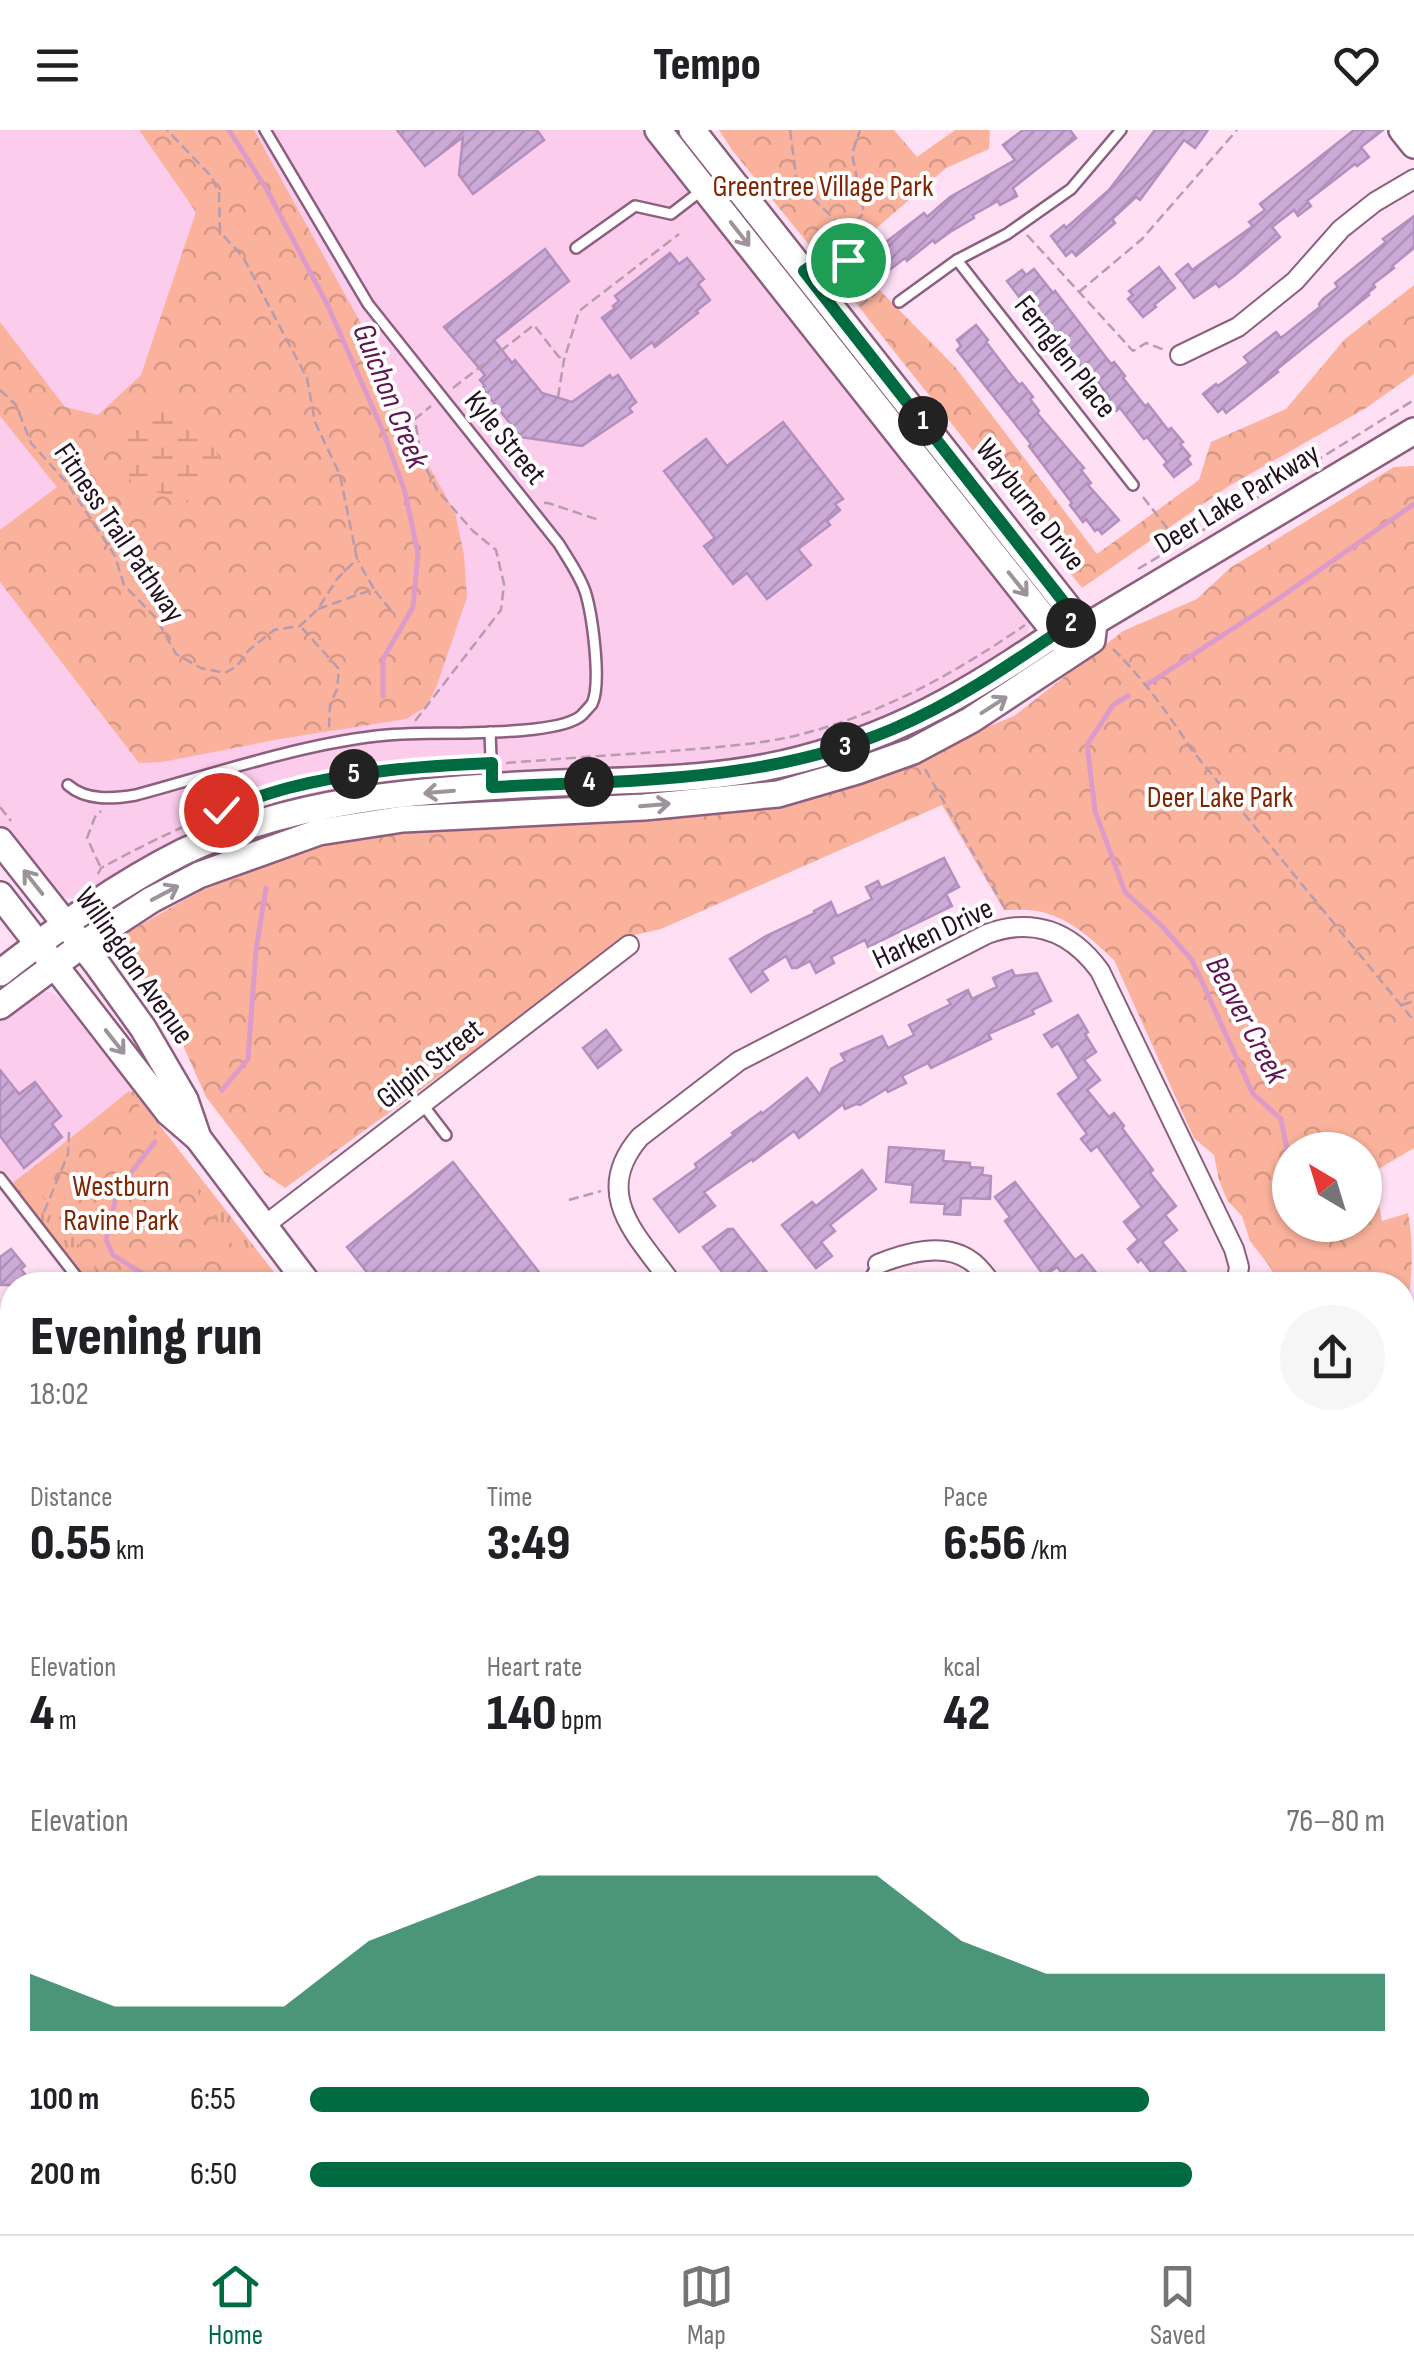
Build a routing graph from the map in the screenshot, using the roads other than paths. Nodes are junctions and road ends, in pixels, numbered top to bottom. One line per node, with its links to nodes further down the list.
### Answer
1 (264, 130): 17 (lane, Kyle Street)
2 (658, 130): 9 (main road, Wayburne Drive)
3 (692, 130): 7 (main road, Wayburne Drive)
4 (1120, 130): 11 (lane)
5 (1402, 130): 6 (main road)
6 (1414, 145)
7 (725, 172): 9 (lane); 16 (main road, Wayburne Drive)
8 (1414, 179): 13 (street)
9 (704, 189): 10 (lane); 16 (main road, Wayburne Drive, one-way to 16)
10 (576, 248)
11 (958, 260): 12 (lane); 15 (lane, Fernglen Place)
12 (899, 302)
13 (1180, 355)
14 (1414, 431): 16 (main road, Deer Lake Parkway)
15 (1133, 485)
16 (1083, 635): 18 (main road, Deer Lake Parkway); 25 (main road, Deer Lake Parkway, one-way to 16)
17 (490, 732): 18 (lane); 19 (lane, Kyle Street)
18 (492, 775): 22 (main road, Deer Lake Parkway, one-way to 22)
19 (68, 785)
20 (0, 841): 22 (main road, Willingdon Avenue, one-way to 20)
21 (0, 894): 23 (main road, Willingdon Avenue)
22 (66, 924): 23 (main road, Deer Lake Parkway); 25 (main road, Willingdon Avenue)
23 (39, 943): 26 (main road, Willingdon Avenue); 27 (main road, Deer Lake Parkway)
24 (628, 945): 29 (street, Gilpin Street)
25 (82, 946): 26 (main road, Deer Lake Parkway); 31 (main road, Willingdon Avenue)
26 (56, 964): 28 (main road, Deer Lake Parkway); 31 (main road, Willingdon Avenue, one-way to 31)
27 (0, 973)
28 (0, 1006)
29 (423, 1105): 30 (lane); 33 (street, Gilpin Street)
30 (446, 1134)
31 (198, 1138): 33 (main road, Willingdon Avenue)
32 (0, 1178): 35 (lane)
33 (264, 1226): 36 (main road, Willingdon Avenue)
34 (878, 1264): 38 (lane); 39 (street)
35 (73, 1272)
36 (300, 1272)
37 (664, 1272): 40 (street, Harken Drive)
38 (873, 1272)
39 (982, 1272)
40 (1238, 1272)

